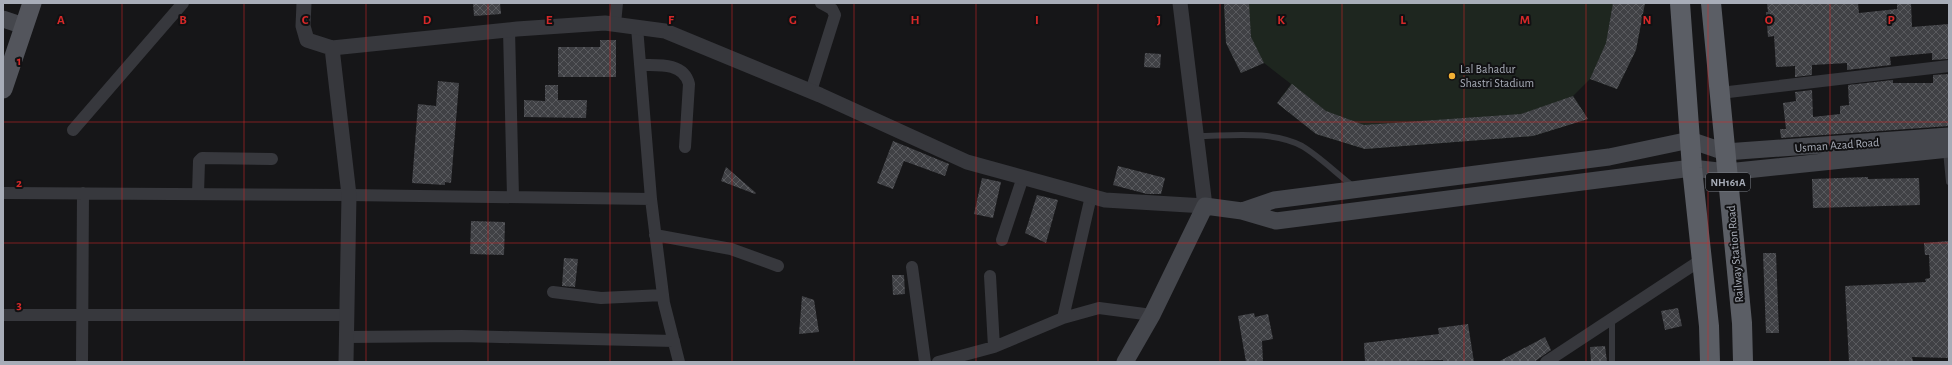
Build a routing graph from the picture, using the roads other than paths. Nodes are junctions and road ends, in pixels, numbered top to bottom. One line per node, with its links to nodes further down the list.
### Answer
1 (32, 3): 11 (main road)
2 (183, 3): 20 (street)
3 (304, 3): 14 (street)
4 (617, 3): 10 (street)
5 (821, 3): 18 (street)
6 (1180, 3): 21 (street)
7 (1680, 3): 22 (highway, NH161A)
8 (1711, 3): 19 (highway, Railway Station Road / NH161A)
9 (3, 19): 11 (main road)
10 (615, 24): 12 (street); 13 (street)
11 (24, 26): 17 (main road)
12 (636, 27): 15 (street); 18 (street)
13 (510, 30): 14 (street); 39 (street)
14 (332, 48): 37 (street)
15 (640, 65): 24 (street); 40 (street)
16 (1949, 66): 19 (street)
17 (3, 89)
18 (810, 91): 30 (street)
19 (1720, 93): 25 (highway, Railway Station Road / NH161A)
20 (73, 130)
21 (1196, 136): 32 (lane); 41 (street)
22 (1690, 140): 25 (main road); 27 (highway, NH161A); 28 (main road)
23 (1948, 145): 25 (main road, Usman Azad Road); 29 (main road, Usman Azad Road); 31 (lane)
24 (685, 147)
25 (1725, 152): 29 (highway, Railway Station Road / NH161A)
26 (272, 159): 36 (street)
27 (1692, 168): 29 (main road, Usman Azad Road); 35 (main road, Usman Azad Road); 45 (highway, NH161A)
28 (1494, 172): 32 (main road); 35 (main road)
29 (1728, 172): 69 (highway, Railway Station Road / NH161A)
30 (1023, 177): 38 (street); 44 (street)
31 (1949, 182)
32 (1357, 190): 42 (main road)
33 (3, 193): 34 (street)
34 (84, 193): 36 (street); 51 (street)
35 (1497, 193): 42 (main road, Usman Azad Road)
36 (198, 194): 37 (street)
37 (349, 195): 39 (street); 54 (street)
38 (1091, 196): 41 (street); 55 (street)
39 (512, 197): 40 (street)
40 (650, 199): 43 (street)
41 (1204, 206): 42 (main road, Usman Azad Road); 52 (main road)
42 (1242, 211)
43 (656, 235): 46 (street); 50 (street)
44 (1002, 240)
45 (1701, 260): 56 (street); 68 (highway, NH161A)
46 (778, 266)
47 (912, 267): 64 (street)
48 (990, 276): 59 (street)
49 (553, 292): 50 (street)
50 (663, 295): 58 (street)
51 (84, 314): 53 (street); 54 (street); 61 (street)
52 (1152, 314): 55 (street); 66 (main road)
53 (3, 315)
54 (347, 315): 57 (street)
55 (1063, 318): 59 (street)
56 (1612, 318): 60 (street); 67 (lane)
57 (347, 337): 58 (street); 62 (street)
58 (674, 341): 63 (street)
59 (994, 346): 65 (street)
60 (1548, 361)
61 (82, 362)
62 (346, 362)
63 (679, 362)
64 (925, 362)
65 (938, 362)
66 (1125, 362)
67 (1612, 362)
68 (1710, 362)
69 (1743, 362)

